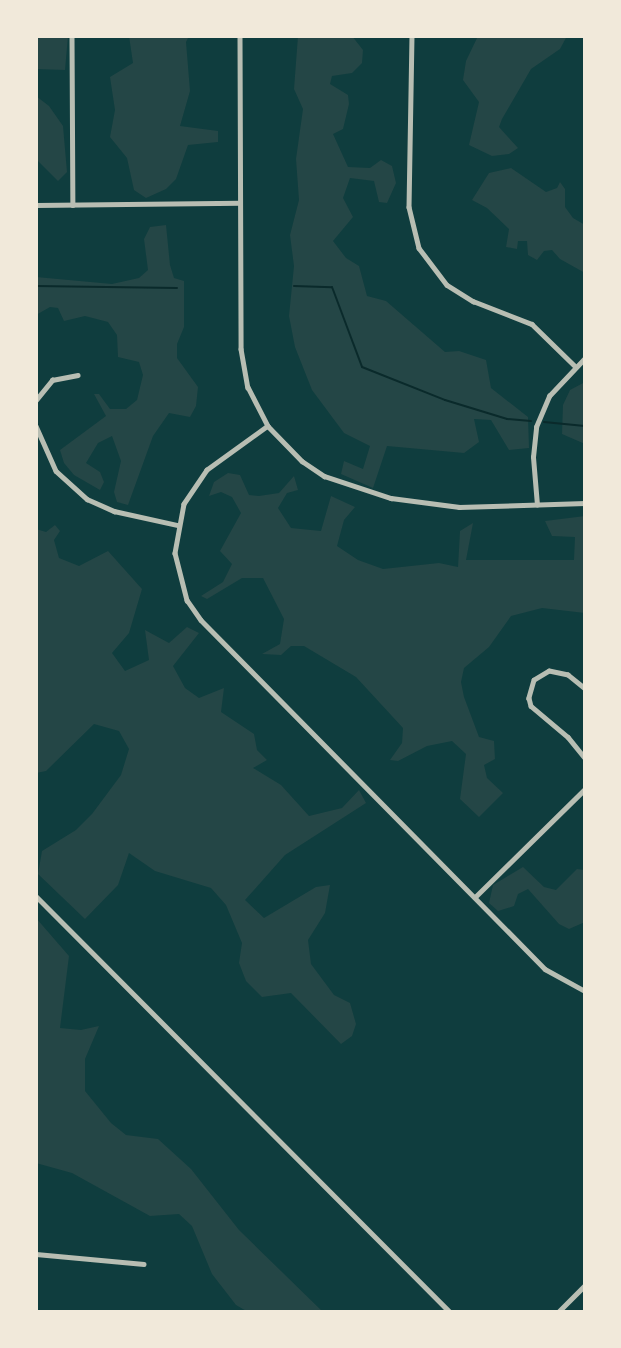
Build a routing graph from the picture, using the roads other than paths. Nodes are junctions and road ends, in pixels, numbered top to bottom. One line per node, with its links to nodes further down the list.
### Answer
1 (72, 36): 6 (street)
2 (240, 36): 4 (street)
3 (412, 36): 8 (street)
4 (240, 203): 6 (street); 12 (street)
5 (36, 205): 6 (street)
6 (74, 205)
7 (585, 358): 8 (street)
8 (574, 366): 14 (street)
9 (78, 375): 10 (street)
10 (36, 400)
11 (36, 426): 15 (street)
12 (268, 426): 14 (street); 15 (street)
13 (585, 503): 14 (street)
14 (537, 506)
15 (177, 525): 20 (street)
16 (585, 689): 17 (street)
17 (585, 758)
18 (585, 789): 20 (street)
19 (36, 896): 25 (street)
20 (475, 897): 21 (street)
21 (585, 991)
22 (36, 1254): 23 (street)
23 (144, 1263)
24 (585, 1285): 26 (street)
25 (450, 1312)
26 (558, 1312)

